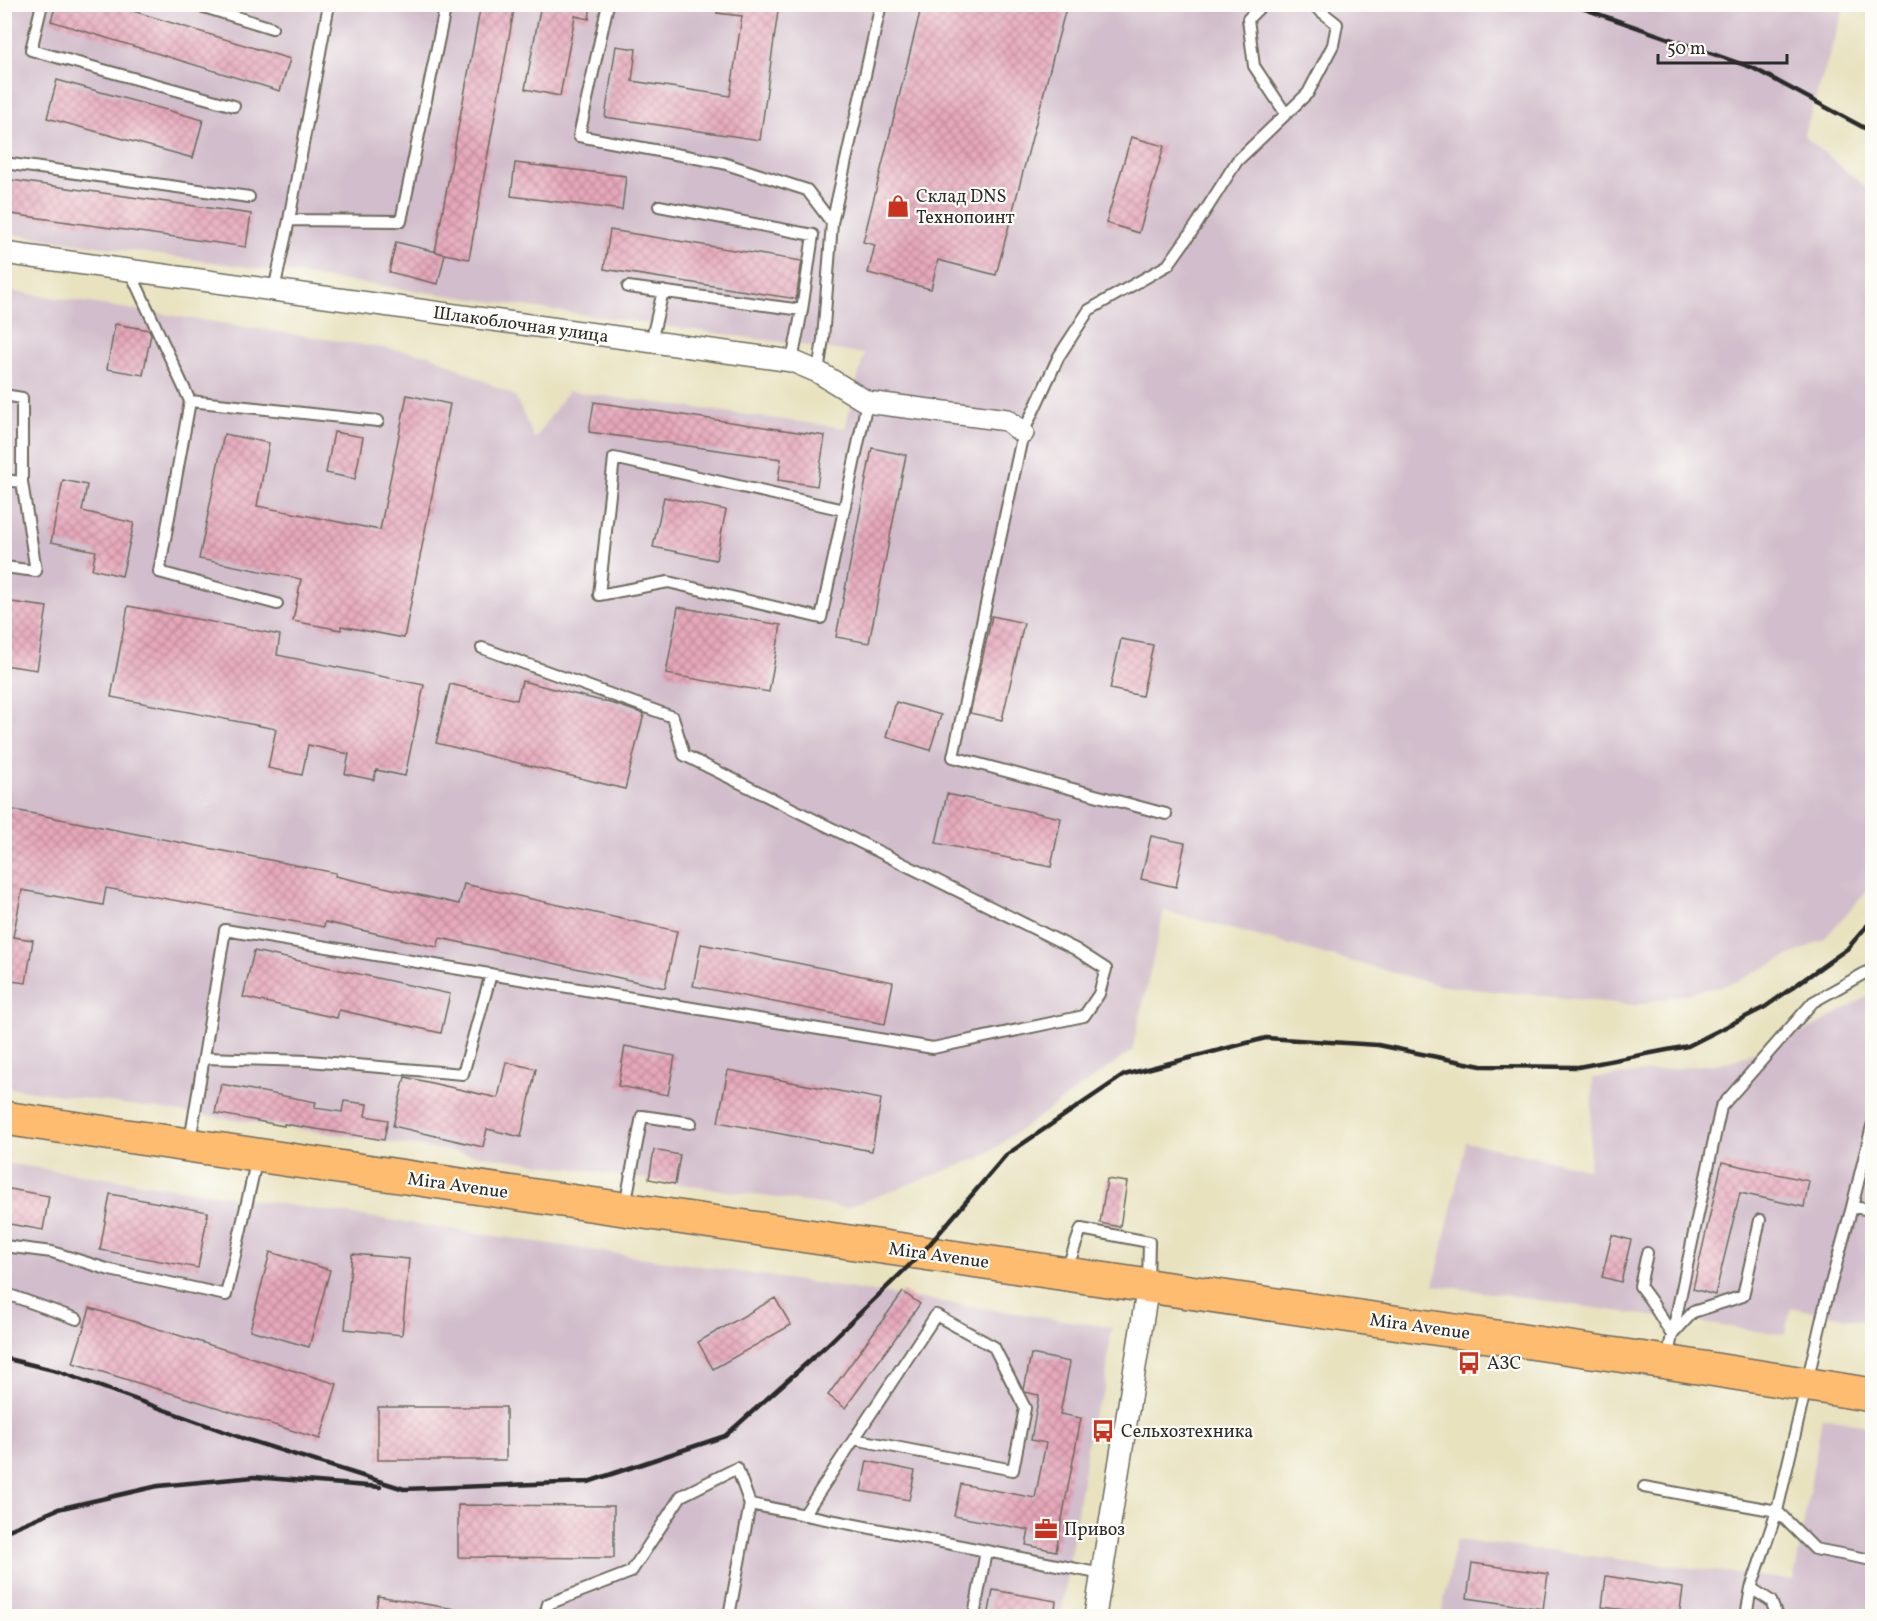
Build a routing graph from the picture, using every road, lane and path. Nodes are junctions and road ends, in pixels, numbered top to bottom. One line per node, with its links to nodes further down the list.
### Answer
1 (42, 4): 10 (lane)
2 (194, 4): 9 (lane)
3 (329, 4): 15 (lane)
4 (446, 4): 15 (lane)
5 (608, 4): 16 (lane)
6 (880, 4): 16 (lane)
7 (1263, 4): 11 (lane)
8 (1312, 4): 11 (lane)
9 (272, 28)
10 (234, 106)
11 (1286, 114): 30 (lane)
12 (4, 163): 13 (lane)
13 (249, 197)
14 (659, 206): 22 (lane)
15 (289, 220): 20 (lane)
16 (832, 223): 25 (lane)
17 (4, 253): 18 (street, Шлакоблочная улица)
18 (130, 270): 20 (street, Шлакоблочная улица); 27 (lane)
19 (628, 287): 21 (lane)
20 (274, 290): 23 (street, Шлакоблочная улица)
21 (663, 291): 22 (lane); 23 (lane)
22 (802, 310): 24 (lane)
23 (651, 342): 24 (street, Шлакоблочная улица)
24 (792, 361): 25 (street, Шлакоблочная улица)
25 (818, 372): 28 (street, Шлакоблочная улица)
26 (4, 396): 32 (lane)
27 (190, 401): 29 (lane); 35 (lane)
28 (867, 402): 30 (street, Шлакоблочная улица); 33 (lane)
29 (378, 420)
30 (1023, 433): 37 (lane)
31 (4, 480): 32 (lane)
32 (22, 482): 34 (lane)
33 (844, 510): 33 (lane)
34 (4, 567)
35 (277, 604)
36 (482, 648): 39 (lane)
37 (1166, 814)
38 (1872, 969): 56 (lane)
39 (491, 974): 40 (lane); 40 (lane)
40 (204, 1058): 44 (lane)
41 (4, 1118): 44 (main road, Mira Avenue)
42 (691, 1123): 47 (lane)
43 (1872, 1126): 46 (lane)
44 (189, 1146): 45 (main road, Mira Avenue)
45 (257, 1156): 47 (main road, Mira Avenue); 50 (lane)
46 (1852, 1207): 48 (lane); 57 (lane)
47 (624, 1209): 52 (main road, Mira Avenue)
48 (1872, 1210)
49 (1760, 1220): 56 (lane)
50 (4, 1246)
51 (1647, 1253): 56 (lane)
52 (1065, 1274): 53 (main road, Mira Avenue); 53 (lane)
53 (1148, 1286): 56 (main road, Mira Avenue); 66 (street)
54 (4, 1293): 55 (lane)
55 (77, 1319)
56 (1669, 1348): 57 (main road, Mira Avenue)
57 (1807, 1384): 58 (main road, Mira Avenue); 62 (lane)
58 (1872, 1395)
59 (854, 1439): 59 (lane); 63 (lane)
60 (1644, 1487): 62 (lane)
61 (750, 1504): 63 (lane); 68 (lane); 69 (lane)
62 (1777, 1511): 65 (lane); 67 (lane)
63 (804, 1515): 64 (lane)
64 (986, 1551): 66 (lane); 70 (lane)
65 (1872, 1560)
66 (1102, 1574): 71 (street)
67 (1751, 1588): 72 (lane); 73 (lane)
68 (546, 1617)
69 (729, 1617)
70 (974, 1617)
71 (1095, 1617)
72 (1746, 1617)
73 (1777, 1617)

